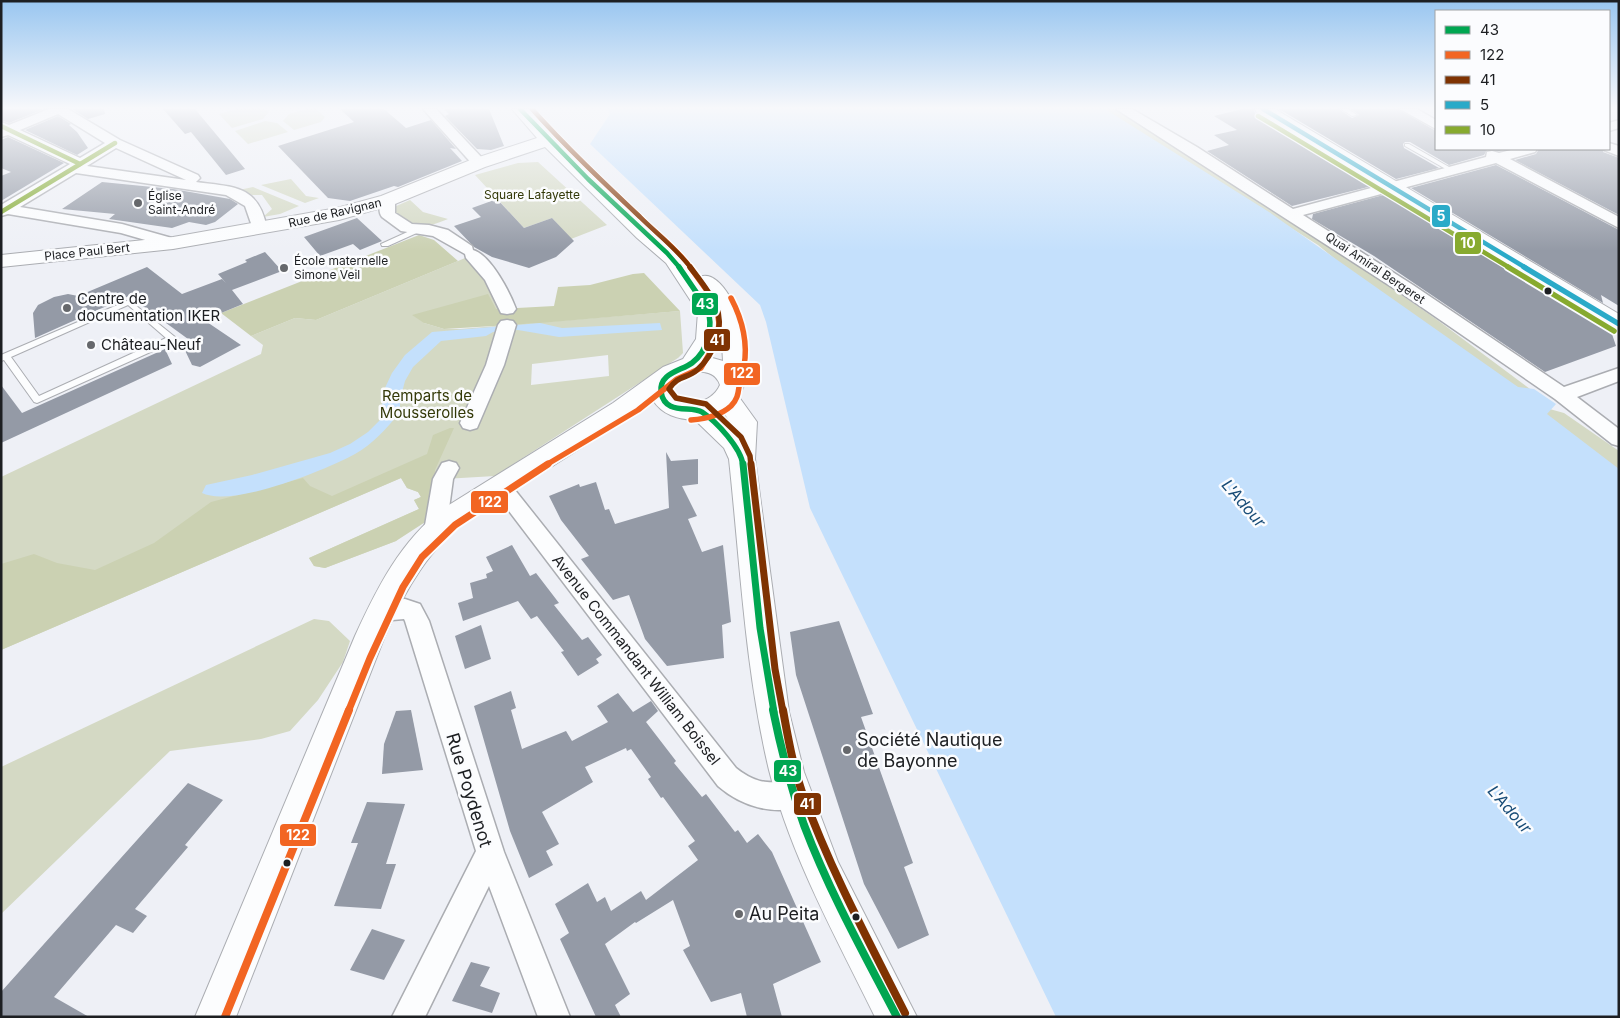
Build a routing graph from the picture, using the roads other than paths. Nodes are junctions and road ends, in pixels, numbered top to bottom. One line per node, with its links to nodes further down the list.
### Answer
1 (58, 157): 14 (street)
2 (93, 157): 14 (street)
3 (145, 157): 17 (street)
4 (473, 157): 13 (street)
5 (498, 157): 13 (main road, Rue de Ravignan)
6 (565, 157): 26 (main road)
7 (1202, 157): 20 (street, Quai Amiral Bergeret)
8 (1342, 157): 16 (main road)
9 (1428, 157): 15 (lane)
10 (1495, 157): 12 (street)
11 (1503, 157): 12 (street)
12 (1498, 158): 15 (street); 21 (street)
13 (479, 163): 18 (main road, Rue de Ravignan)
14 (77, 166): 17 (street); 19 (street)
15 (1453, 171): 16 (street)
16 (1393, 187): 20 (street); 28 (main road)
17 (218, 189): 22 (street)
18 (388, 200): 22 (main road, Rue de Ravignan); 23 (street)
19 (4, 211): 24 (street)
20 (1292, 214): 34 (street, Quai Amiral Bergeret)
21 (1619, 223)
22 (259, 229): 24 (main road, Rue de Ravignan)
23 (417, 231): 25 (lane); 38 (street)
24 (173, 243): 27 (main road, Place Paul Bert)
25 (385, 244)
26 (674, 259): 30 (main road); 33 (main road)
27 (1, 261)
28 (1619, 324)
29 (4, 357): 29 (lane)
30 (691, 364): 32 (main road); 33 (main road)
31 (1619, 374): 34 (street)
32 (664, 378): 35 (main road); 36 (main road)
33 (728, 389): 37 (main road); 40 (main road)
34 (1562, 396): 39 (street, Quai Amiral Bergeret)
35 (633, 403): 36 (main road); 42 (main road)
36 (671, 406): 37 (main road)
37 (701, 411): 40 (main road)
38 (470, 423)
39 (1619, 439)
40 (742, 459): 45 (main road)
41 (449, 468): 43 (street)
42 (500, 485): 43 (main road); 45 (street, Avenue Commandant William Boissel)
43 (435, 530): 44 (main road)
44 (382, 611): 46 (street, Rue Poydenot); 47 (main road)
45 (795, 796): 50 (main road)
46 (490, 852): 48 (street, Rue Poydenot); 49 (street)
47 (215, 1017)
48 (408, 1017)
49 (554, 1017)
50 (897, 1017)

